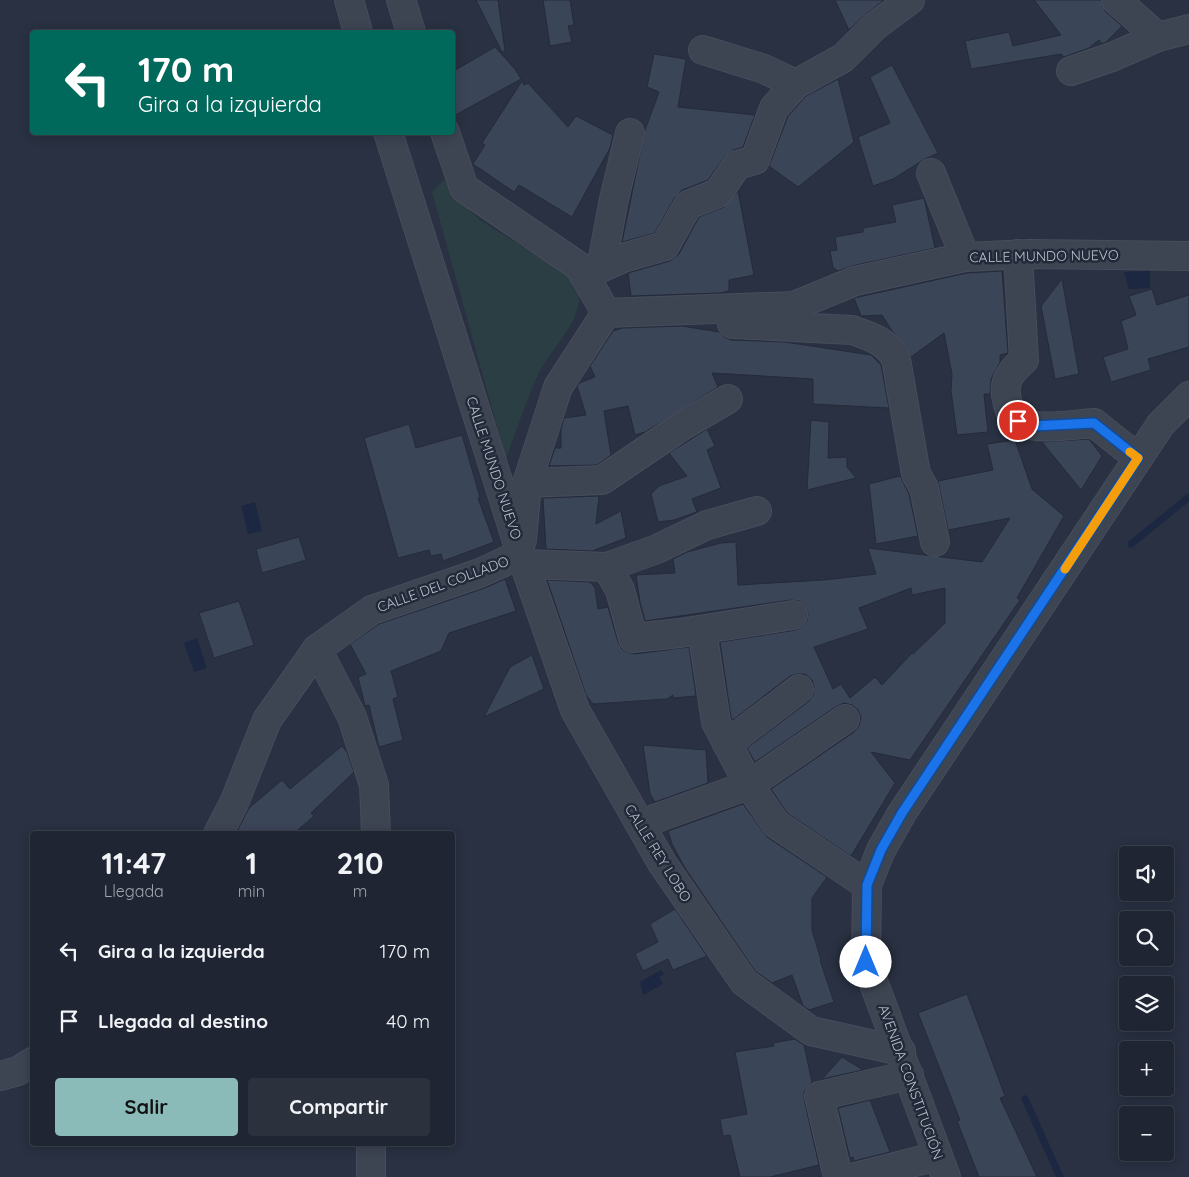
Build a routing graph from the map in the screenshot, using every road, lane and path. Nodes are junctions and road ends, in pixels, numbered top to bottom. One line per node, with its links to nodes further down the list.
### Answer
1 (348, 0): 6 (street)
2 (402, 0): 7 (street)
3 (910, 0): 11 (street)
4 (1116, 0): 8 (street)
5 (1189, 29): 8 (street)
6 (357, 30)
7 (410, 30)
8 (1158, 37): 10 (street)
9 (703, 50): 11 (street)
10 (1072, 71)
11 (796, 84): 19 (street)
12 (630, 133): 19 (street)
13 (389, 135): 28 (street, CALLE MUNDO NUEVO)
14 (446, 135): 19 (street)
15 (932, 173): 18 (street)
16 (1018, 254): 17 (street, CALLE MUNDO NUEVO); 18 (street, CALLE MUNDO NUEVO); 24 (street)
17 (1189, 256)
18 (965, 257): 20 (street, CALLE MUNDO NUEVO)
19 (593, 271): 21 (street)
20 (662, 311): 21 (street, CALLE MUNDO NUEVO); 27 (street)
21 (606, 313): 25 (street, CALLE MUNDO NUEVO)
22 (1189, 396): 24 (street, AVENIDA CONSTITUCIÓN)
23 (728, 399): 25 (street)
24 (1138, 458): 40 (street, AVENIDA CONSTITUCIÓN)
25 (527, 483): 28 (street, CALLE MUNDO NUEVO)
26 (757, 511): 29 (street)
27 (935, 542)
28 (523, 559): 29 (street); 32 (street, CALLE DEL COLLADO); 37 (street, CALLE REY LOBO)
29 (607, 568): 31 (street)
30 (793, 614): 31 (street)
31 (702, 630): 35 (street)
32 (317, 649): 38 (street, CALLE DEL COLLADO); 39 (street)
33 (798, 689): 35 (street)
34 (845, 720): 36 (street)
35 (727, 744): 36 (street)
36 (748, 785): 37 (street); 40 (street)
37 (640, 824): 42 (street, CALLE REY LOBO)
38 (220, 831)
39 (376, 831)
40 (867, 885): 42 (street, AVENIDA CONSTITUCIÓN)
41 (30, 1063): 43 (street)
42 (905, 1063): 45 (street, AVENIDA CONSTITUCIÓN); 47 (street)
43 (0, 1076)
44 (371, 1146): 46 (street)
45 (942, 1166): 48 (street)
46 (371, 1177)
47 (838, 1177)
48 (855, 1177)

